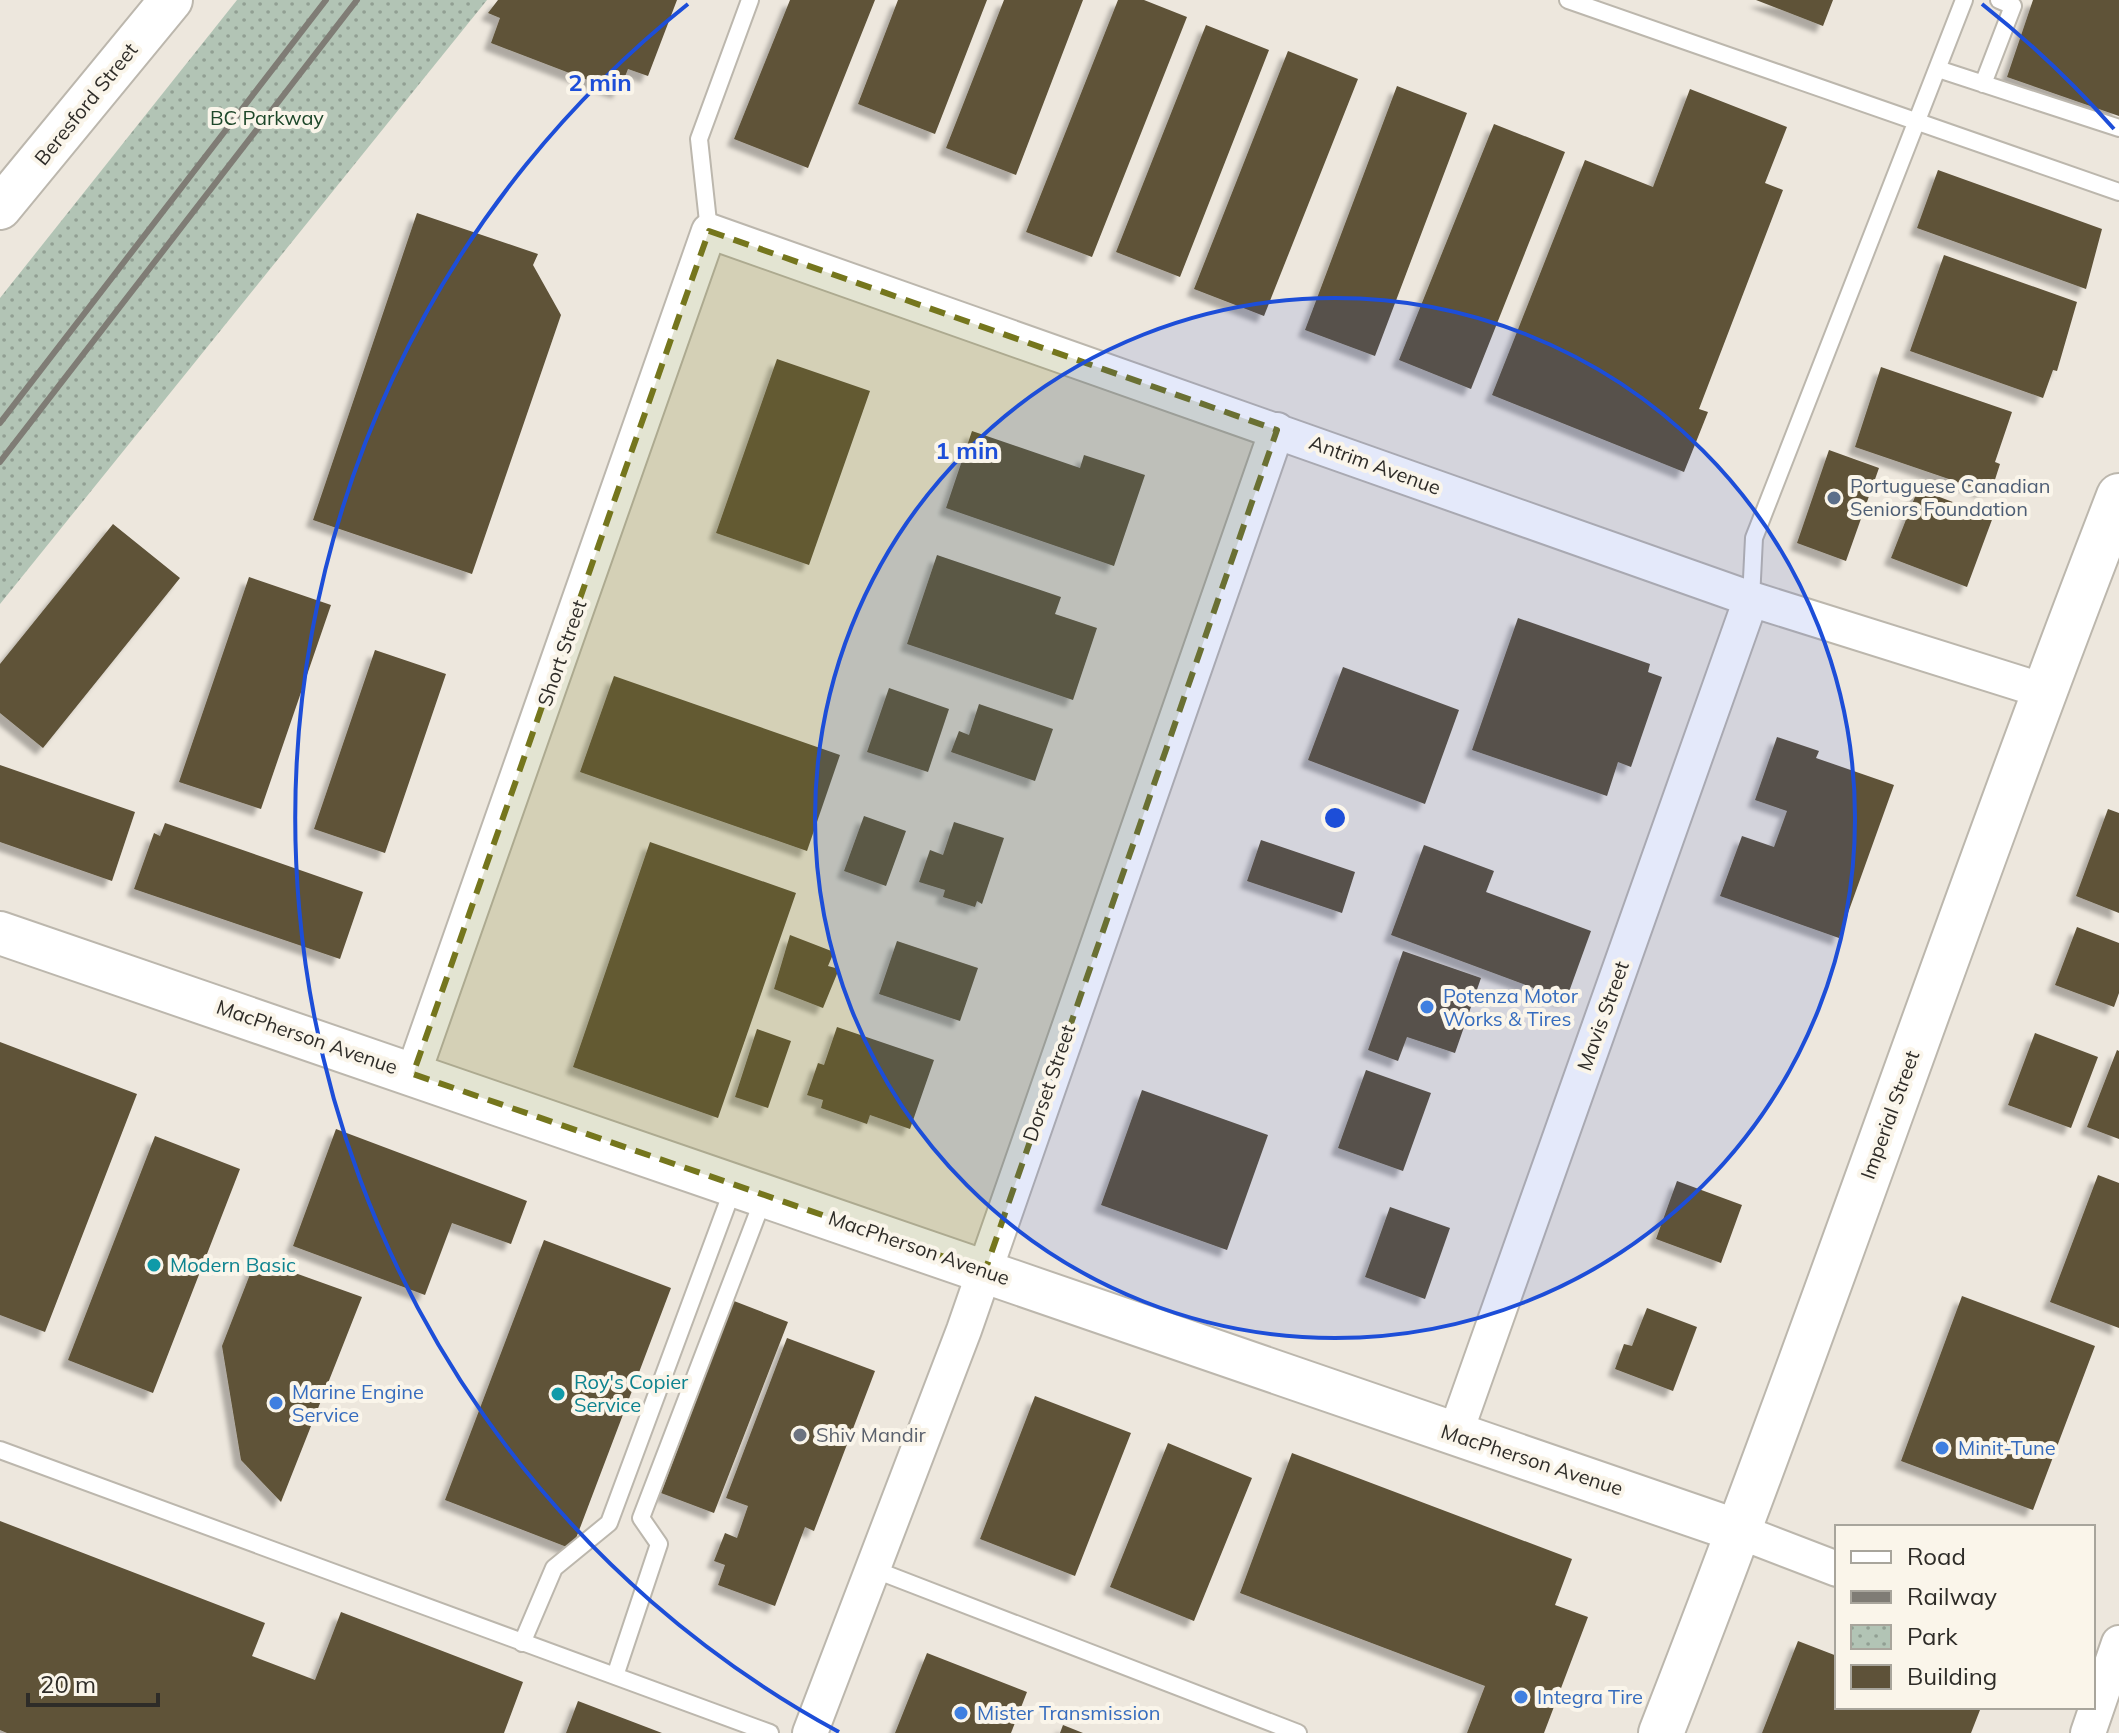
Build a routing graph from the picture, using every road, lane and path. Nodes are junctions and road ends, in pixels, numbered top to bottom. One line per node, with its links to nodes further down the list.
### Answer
1 (171, 0): 11 (street, Beresford Street)
2 (750, 0): 12 (lane)
3 (1568, 0): 8 (lane)
4 (1964, 0): 6 (lane)
5 (1999, 0): 7 (lane)
6 (1938, 69): 7 (lane); 8 (lane)
7 (1983, 84): 9 (lane)
8 (1918, 119): 10 (lane); 15 (lane)
9 (2119, 128)
10 (2119, 192)
11 (0, 208)
12 (709, 231): 13 (street, Antrim Avenue); 18 (street, Short Street)
13 (1277, 430): 15 (street, Antrim Avenue); 20 (street, Dorset Street)
14 (2119, 496): 16 (main road, Imperial Street)
15 (1751, 599): 16 (street, Antrim Avenue); 21 (street, Mavis Street)
16 (2044, 691): 23 (main road, Imperial Street)
17 (0, 933): 18 (street, MacPherson Avenue)
18 (413, 1074): 19 (street, MacPherson Avenue)
19 (750, 1190): 20 (street, MacPherson Avenue); 26 (lane); 28 (lane)
20 (985, 1271): 21 (street, MacPherson Avenue); 25 (street, Dorset Street)
21 (1455, 1434): 23 (street, MacPherson Avenue)
22 (0, 1450): 26 (lane)
23 (1738, 1531): 24 (street, MacPherson Avenue); 32 (main road, Imperial Street)
24 (1835, 1568)
25 (873, 1569): 30 (street, Dorset Street); 31 (lane)
26 (522, 1643): 28 (lane)
27 (2110, 1666): 33 (street)
28 (615, 1676): 29 (lane)
29 (770, 1733)
30 (810, 1733)
31 (1298, 1733)
32 (1661, 1733)
33 (2088, 1733)

